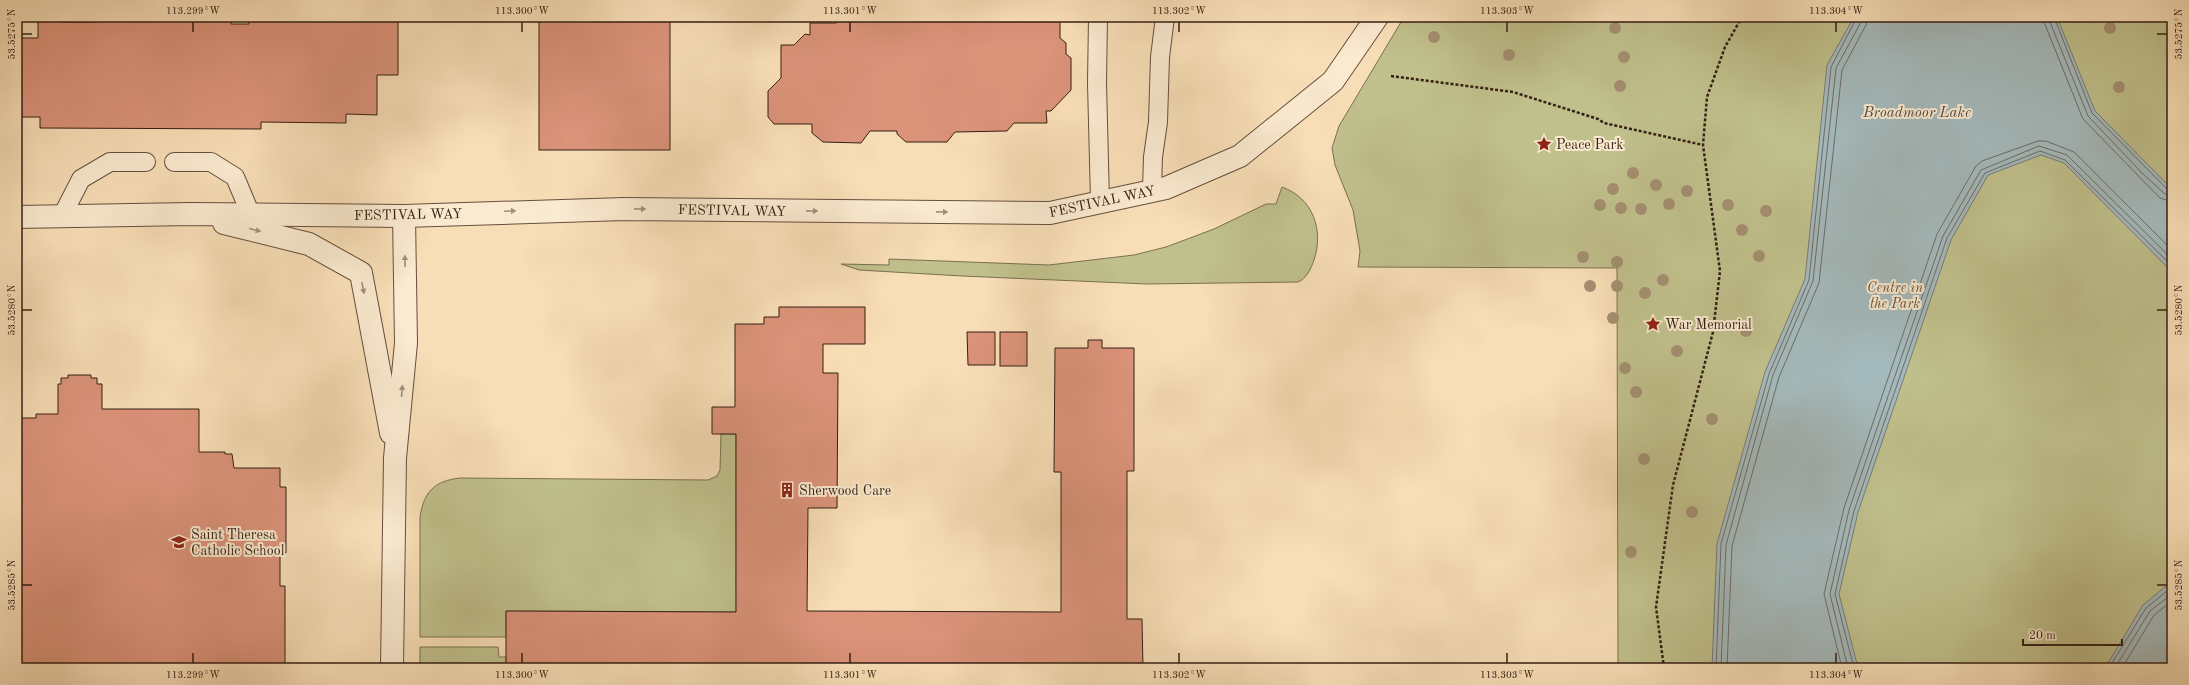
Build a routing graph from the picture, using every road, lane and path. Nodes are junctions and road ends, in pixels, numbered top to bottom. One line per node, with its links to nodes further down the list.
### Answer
1 (1098, 17): 12 (lane)
2 (1165, 17): 11 (lane)
3 (1377, 17): 11 (street, FESTIVAL WAY)
4 (1742, 17): 8 (path)
5 (2165, 17): 6 (path)
6 (2172, 20)
7 (1391, 76): 8 (path)
8 (1703, 145): 20 (path)
9 (146, 162): 15 (lane)
10 (174, 162): 14 (lane)
11 (1152, 190): 12 (street, FESTIVAL WAY)
12 (1100, 202): 16 (street, FESTIVAL WAY, one-way to 12)
13 (190, 214): 14 (street, FESTIVAL WAY); 15 (street, FESTIVAL WAY); 18 (street, one-way to 18)
14 (251, 215): 16 (street, FESTIVAL WAY)
15 (62, 216): 17 (street, FESTIVAL WAY)
16 (404, 216): 18 (street, one-way to 16)
17 (17, 217)
18 (395, 458): 19 (street)
19 (392, 668)
20 (1664, 668)

